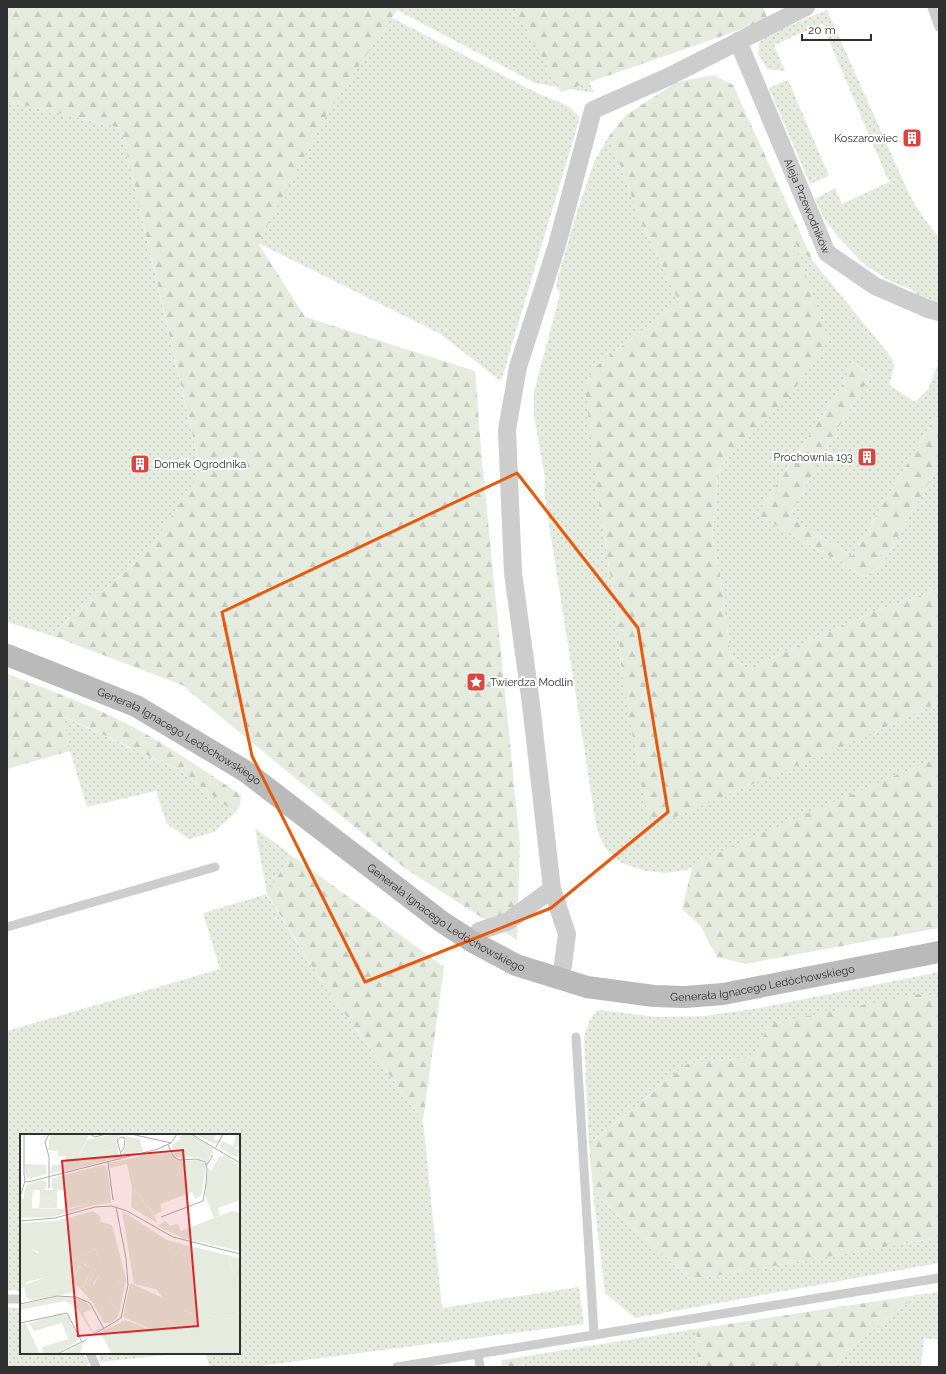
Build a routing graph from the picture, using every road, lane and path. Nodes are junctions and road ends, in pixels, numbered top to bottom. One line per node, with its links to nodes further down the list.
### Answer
1 (806, 7): 4 (street)
2 (932, 7): 3 (lane)
3 (939, 27)
4 (738, 41): 5 (street, Aleja Przewodników); 8 (street)
5 (939, 312)
6 (7, 654): 10 (street, Generała Ignacego Ledóchowskiego)
7 (215, 867): 9 (lane)
8 (552, 889): 10 (street); 12 (street)
9 (7, 927)
10 (473, 942): 12 (street, Generała Ignacego Ledóchowskiego)
11 (939, 952): 12 (street, Generała Ignacego Ledóchowskiego)
12 (561, 980)
13 (576, 1037): 17 (lane)
14 (939, 1278): 17 (lane)
15 (7, 1299): 16 (lane)
16 (20, 1299)
17 (594, 1336): 19 (lane)
18 (90, 1354): 20 (lane)
19 (478, 1354): 21 (lane); 22 (lane)
20 (96, 1367)
21 (397, 1367)
22 (480, 1367)

